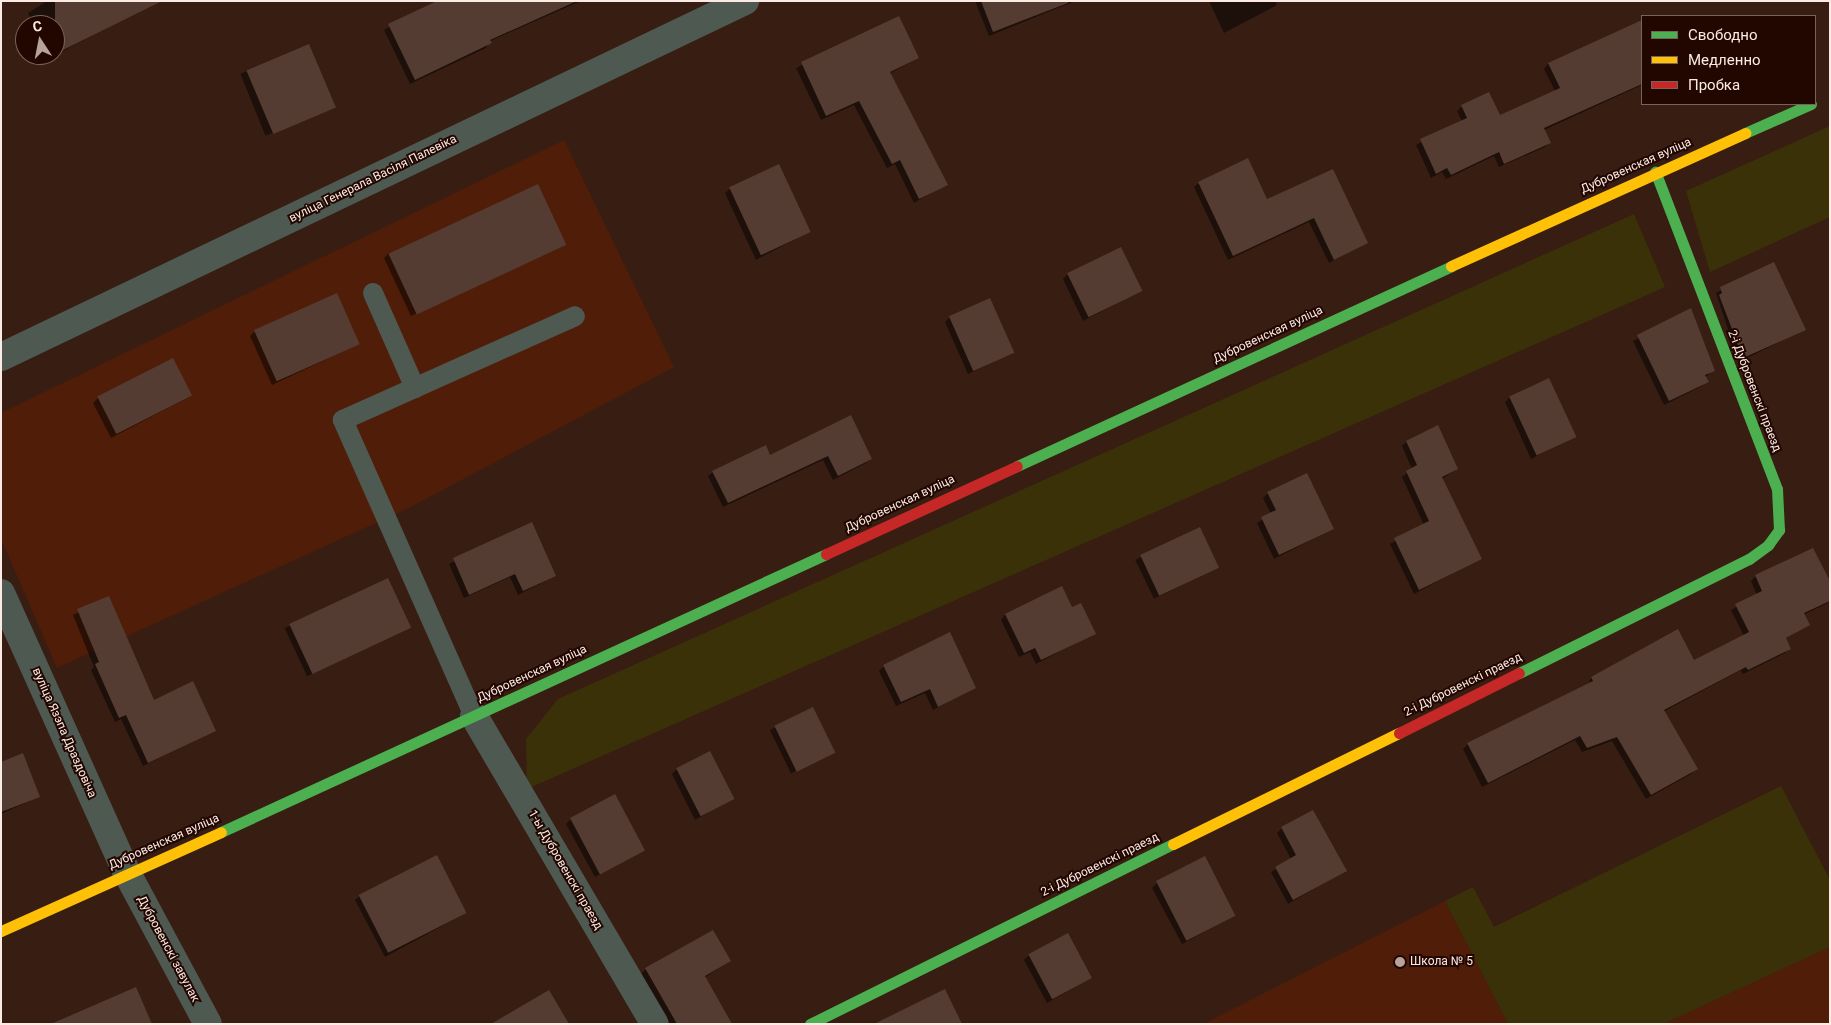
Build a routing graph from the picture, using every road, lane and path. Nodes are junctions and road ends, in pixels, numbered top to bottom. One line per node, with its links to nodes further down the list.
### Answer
1 (745, 1): 6 (street, вуліца Генерала Васіля Палевіка)
2 (1809, 105): 3 (main road, Дубровенская вуліца)
3 (1655, 172): 9 (main road, Дубровенская вуліца); 14 (main road, 2-і Дубровенскі праезд)
4 (374, 292): 7 (lane)
5 (575, 316): 7 (lane)
6 (1, 356)
7 (416, 388): 9 (lane)
8 (1, 593): 10 (street, вуліца Язэпа Драздовіча)
9 (474, 716): 10 (main road, Дубровенская вуліца); 13 (street, 1-ы Дубровенскі праезд)
10 (127, 873): 11 (main road, Дубровенская вуліца); 12 (street, Дубровенскі завулак)
11 (1, 931)
12 (208, 1024)
13 (655, 1024)
14 (810, 1024)

